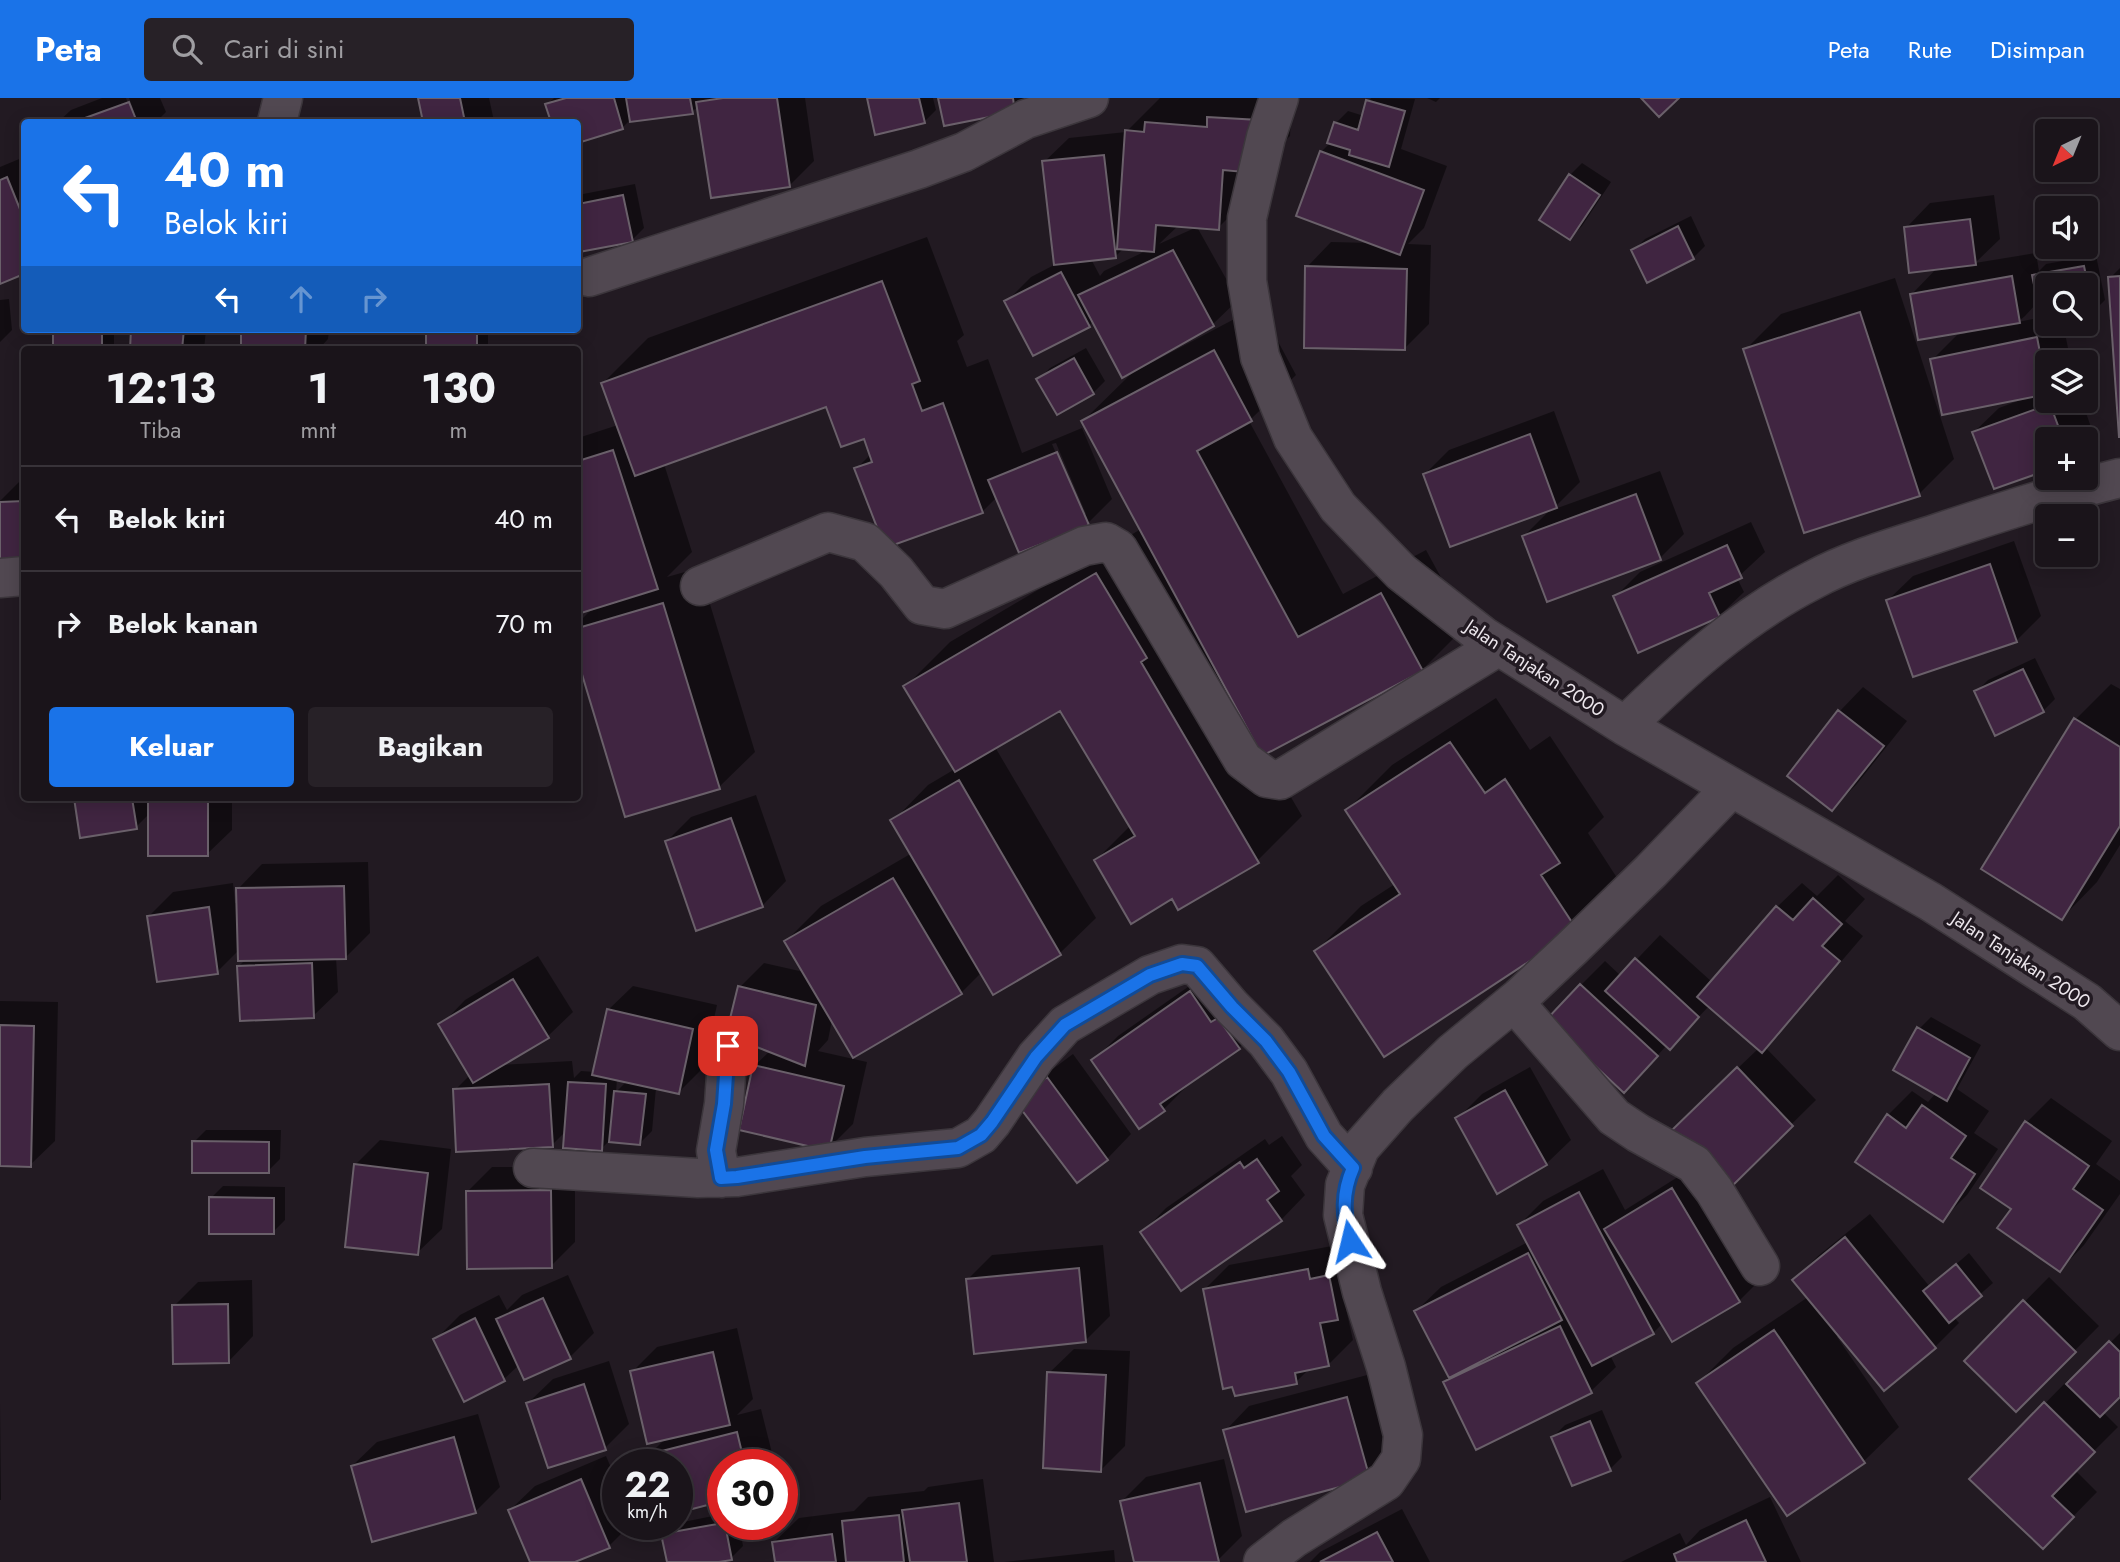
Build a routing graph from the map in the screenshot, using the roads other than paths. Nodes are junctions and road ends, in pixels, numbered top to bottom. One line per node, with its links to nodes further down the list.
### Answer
1 (283, 98): 4 (street)
2 (1089, 98): 5 (street)
3 (1279, 98): 10 (street, Jalan Tanjakan 2000)
4 (278, 119)
5 (589, 277)
6 (2120, 478): 11 (street)
7 (21, 576): 8 (street)
8 (0, 578)
9 (700, 586): 10 (street)
10 (1499, 646): 11 (street, Jalan Tanjakan 2000)
11 (1625, 726): 12 (street, Jalan Tanjakan 2000)
12 (1731, 788): 13 (street); 14 (street, Jalan Tanjakan 2000)
13 (1514, 1002): 17 (street); 19 (street)
14 (2120, 1031)
15 (728, 1046): 18 (street)
16 (533, 1168): 18 (street)
17 (1353, 1168): 18 (street); 20 (street)
18 (721, 1178)
19 (1760, 1266)
20 (1263, 1562)

